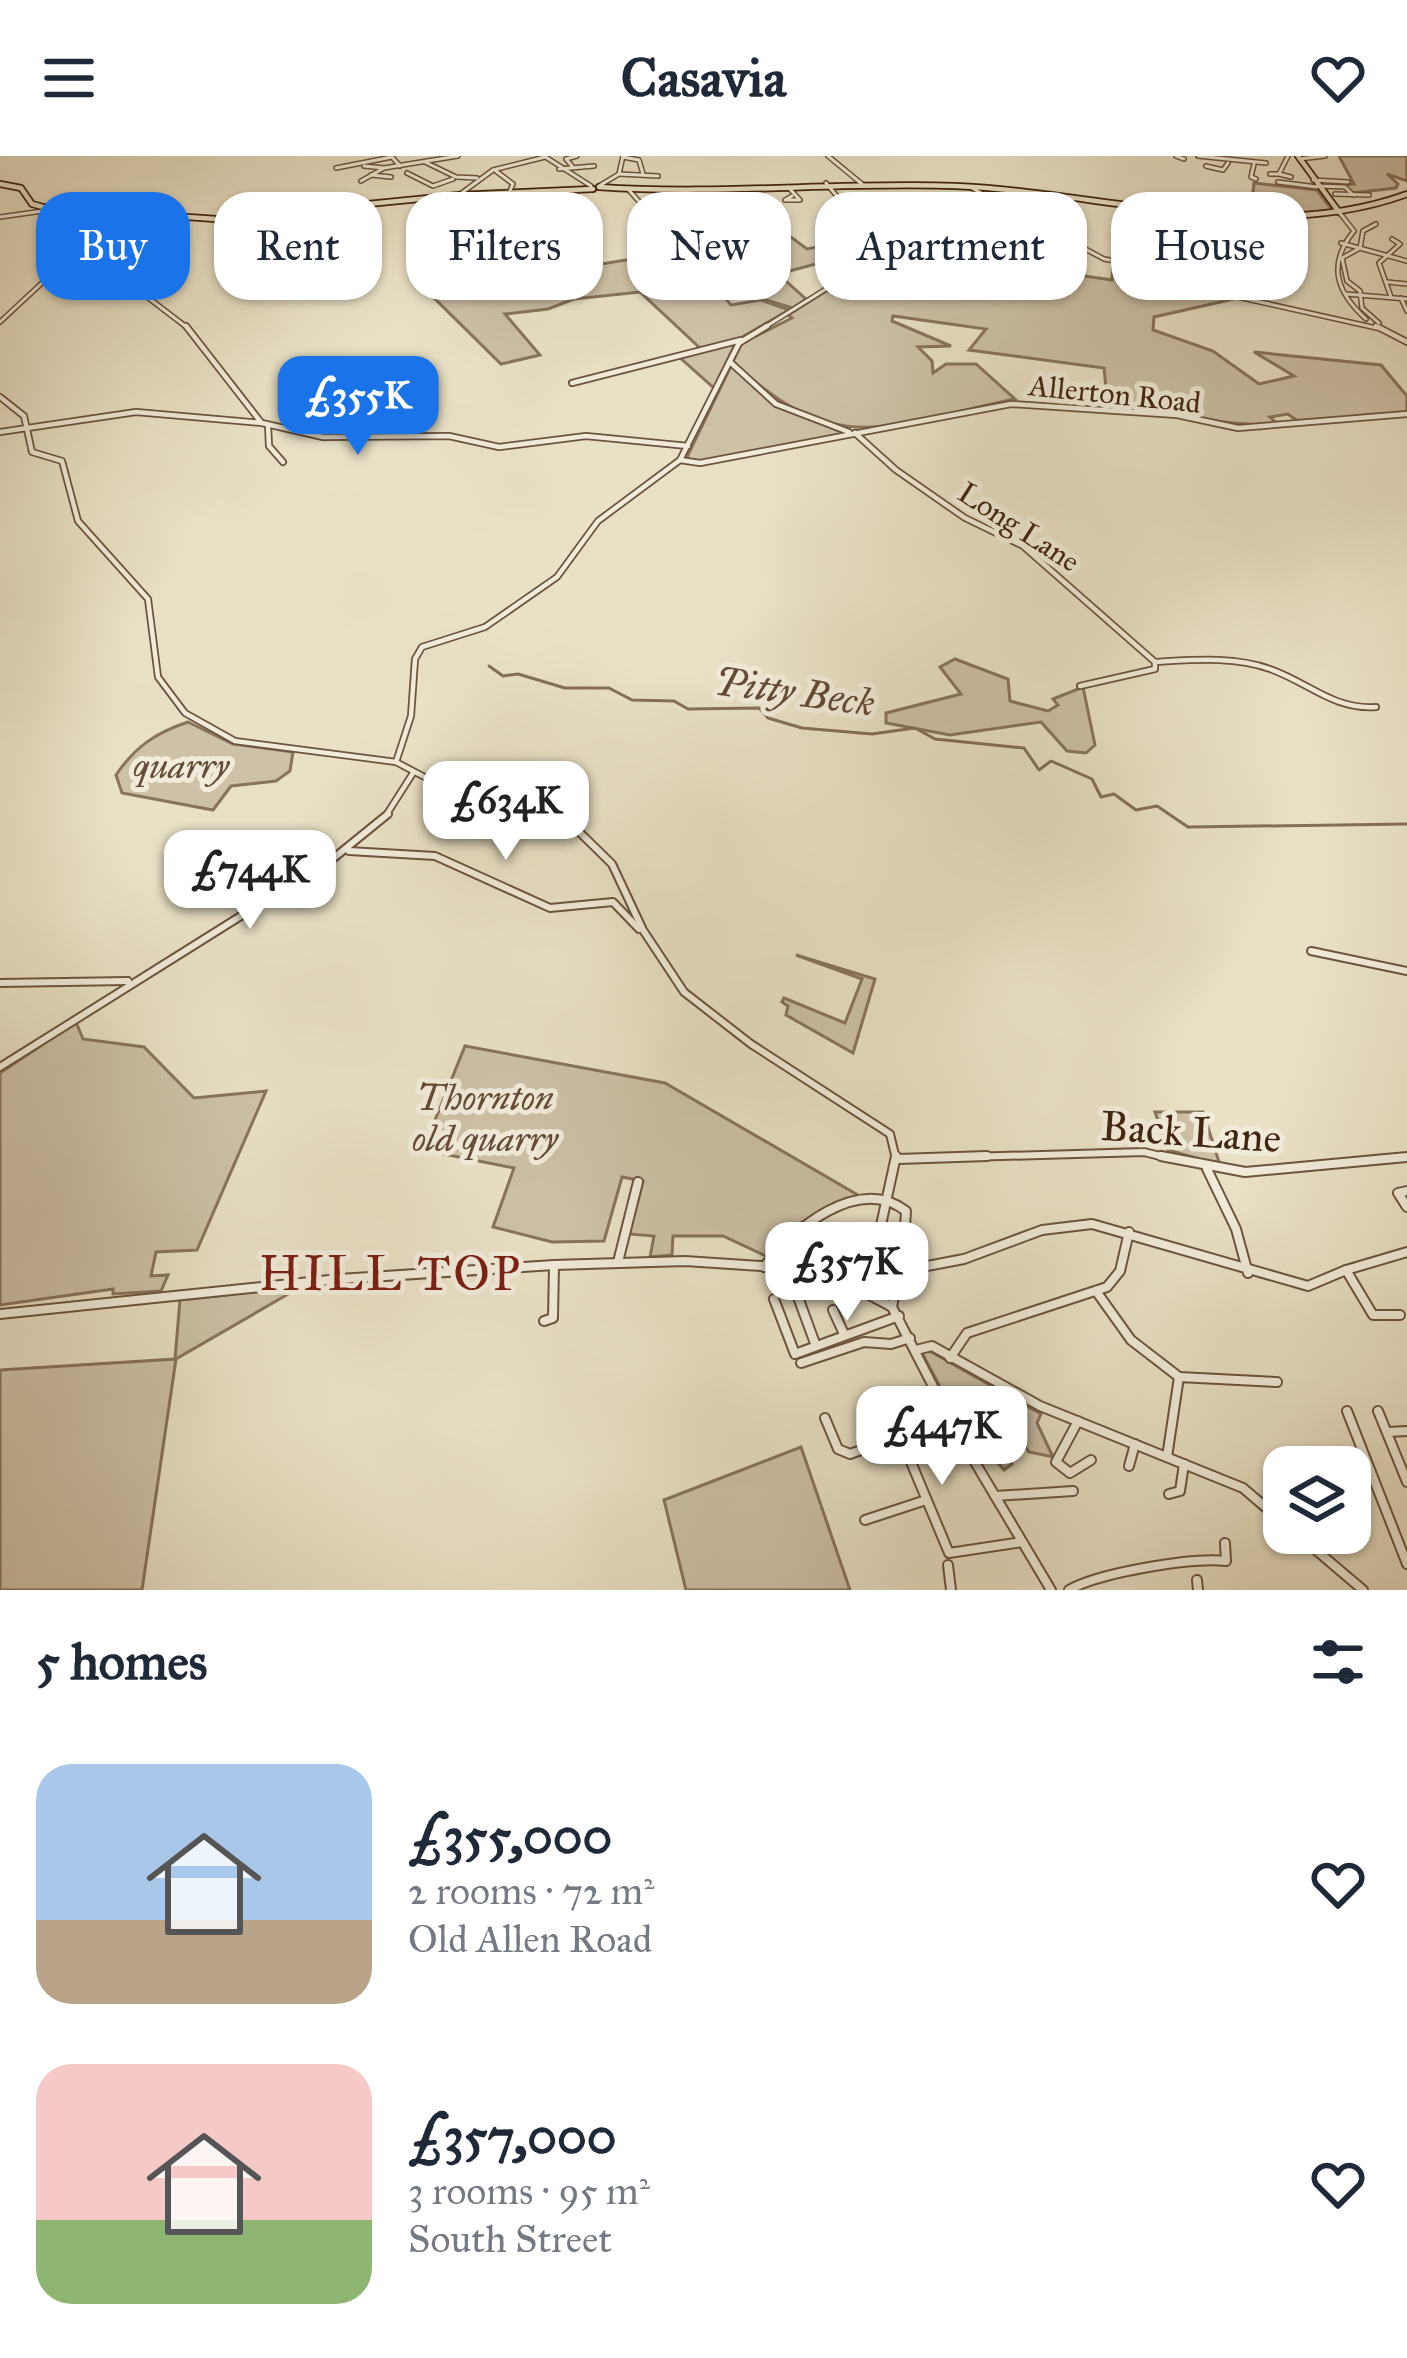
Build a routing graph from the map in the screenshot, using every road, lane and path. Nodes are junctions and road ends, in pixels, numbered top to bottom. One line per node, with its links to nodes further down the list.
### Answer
1 (458, 156): 12 (street)
2 (544, 156): 24 (street); 25 (street)
3 (577, 156): 20 (street)
4 (623, 156): 27 (street); 28 (street)
5 (828, 156): 42 (street)
6 (1175, 156): 11 (street)
7 (1198, 156): 13 (street)
8 (1288, 156): 32 (street)
9 (1299, 157): 10 (street); 47 (main road)
10 (1326, 157): 17 (street)
11 (1184, 159)
12 (425, 162): 19 (street); 35 (street)
13 (1209, 163): 14 (street); 14 (street)
14 (1228, 163): 16 (street)
15 (1266, 163): 16 (street)
16 (1254, 164): 38 (street)
17 (1331, 164)
18 (364, 166): 23 (street)
19 (400, 166): 22 (street); 23 (street)
20 (572, 166): 21 (street); 24 (street)
21 (594, 166)
22 (336, 168)
23 (384, 168): 30 (street)
24 (560, 169): 36 (street)
25 (493, 170): 39 (street); 55 (street)
26 (407, 173): 35 (street)
27 (620, 174): 28 (street); 49 (street)
28 (643, 174): 33 (street)
29 (1270, 174): 32 (street)
30 (369, 175): 34 (street); 41 (street)
31 (589, 175): 36 (street)
32 (1279, 175): 37 (street)
33 (658, 176)
34 (392, 177)
35 (456, 177): 39 (street)
36 (572, 177): 49 (street)
37 (1292, 177)
38 (1252, 178)
39 (476, 180): 54 (street)
40 (875, 181): 42 (street)
41 (360, 182)
42 (859, 182): 45 (main road); 50 (main road)
43 (1279, 182): 47 (street)
44 (1348, 182): 47 (street)
45 (826, 183): 48 (main road); 84 (street)
46 (0, 184): 62 (main road)
47 (1316, 184): 53 (street); 61 (main road)
48 (788, 185): 51 (main road); 60 (street)
49 (603, 187): 51 (main road); 56 (main road)
50 (970, 188): 64 (main road); 82 (street)
51 (628, 189): 57 (street)
52 (477, 190): 54 (street)
53 (1334, 190): 59 (street); 61 (street)
54 (462, 192)
55 (509, 192)
56 (540, 192)
57 (631, 192)
58 (1407, 194): 64 (main road)
59 (1369, 195)
60 (792, 196)
61 (1325, 197): 64 (main road)
62 (36, 205)
63 (36, 212): 65 (street)
64 (1339, 212): 68 (street)
65 (0, 217)
66 (1376, 224): 69 (street)
67 (1395, 240): 70 (street)
68 (1341, 243): 69 (street); 75 (street)
69 (1360, 248): 70 (street); 76 (street)
70 (1387, 255): 71 (street); 72 (street)
71 (1407, 261)
72 (1386, 282): 73 (street); 77 (street)
73 (1407, 284)
74 (36, 289): 81 (street)
75 (1346, 294): 76 (street); 82 (street)
76 (1361, 295): 77 (street); 83 (street)
77 (1390, 297): 78 (street)
78 (1404, 298): 80 (street)
79 (149, 300): 89 (street)
80 (1407, 311)
81 (0, 322)
82 (1374, 325): 83 (street)
83 (1407, 339)
84 (745, 340): 85 (street); 86 (street)
85 (730, 362): 92 (street); 93 (street)
86 (572, 383)
87 (0, 397): 90 (street)
88 (1407, 414): 92 (street, Allerton Road)
89 (265, 424): 90 (street); 93 (street); 95 (street)
90 (28, 428): 91 (street); 99 (street)
91 (0, 432)
92 (854, 433): 94 (street, Allerton Road); 96 (street, Long Lane)
93 (688, 446): 94 (street)
94 (680, 460): 99 (street)
95 (283, 462)
96 (1155, 662): 97 (street); 98 (street)
97 (1080, 686)
98 (1376, 707)
99 (396, 762): 100 (street)
100 (412, 773): 101 (street); 102 (street)
101 (349, 850): 102 (street); 105 (street)
102 (643, 930): 111 (street)
103 (1311, 951): 104 (street)
104 (1407, 971)
105 (132, 981): 107 (street); 108 (street)
106 (0, 983): 107 (street)
107 (107, 983): 108 (street)
108 (108, 997): 109 (street)
109 (0, 1067)
110 (1407, 1157): 112 (street, Back Lane)
111 (898, 1159): 112 (street, Back Lane); 115 (street)
112 (1207, 1169): 127 (street)
113 (638, 1182): 122 (street)
114 (1407, 1191): 116 (street)
115 (886, 1200): 117 (street); 119 (street); 124 (street)
116 (1407, 1208)
117 (905, 1226)
118 (1129, 1232): 126 (street); 127 (street); 129 (street)
119 (887, 1247): 121 (street); 126 (street)
120 (1407, 1252): 125 (street)
121 (846, 1254)
122 (618, 1262): 123 (street); 124 (street)
123 (554, 1265): 133 (street); 135 (street)
124 (764, 1267): 132 (street)
125 (1346, 1270): 127 (street); 134 (street)
126 (896, 1273): 132 (street)
127 (1249, 1273)
128 (795, 1289): 138 (street)
129 (1096, 1291): 140 (street); 142 (street)
130 (774, 1300): 141 (street)
131 (833, 1310): 136 (street)
132 (896, 1311): 136 (street); 137 (street)
133 (0, 1314)
134 (1400, 1315)
135 (553, 1320)
136 (845, 1335): 138 (street)
137 (910, 1338): 139 (street); 141 (street)
138 (816, 1346): 141 (street)
139 (916, 1350): 140 (street); 147 (street)
140 (950, 1358): 148 (street)
141 (798, 1359)
142 (1179, 1377): 143 (street); 154 (street)
143 (1277, 1382)
144 (1348, 1411): 153 (street)
145 (1378, 1411): 150 (street)
146 (825, 1418): 147 (street)
147 (950, 1418): 162 (street)
148 (1078, 1421): 152 (street); 155 (street)
149 (1407, 1431): 150 (street)
150 (1387, 1432): 159 (street)
151 (903, 1443): 163 (street)
152 (1135, 1444): 154 (street); 157 (street)
153 (1361, 1446)
154 (1167, 1457): 156 (street)
155 (1090, 1460)
156 (1184, 1464): 161 (street); 164 (street)
157 (1129, 1466)
158 (1371, 1473): 170 (street)
159 (1407, 1482)
160 (1073, 1490): 162 (street)
161 (1169, 1494)
162 (995, 1496): 166 (street)
163 (923, 1502): 165 (street); 169 (street)
164 (1263, 1505)
165 (865, 1520)
166 (1022, 1542): 169 (street); 172 (street)
167 (1225, 1543): 173 (street)
168 (1321, 1554): 174 (street)
169 (948, 1559): 171 (street)
170 (1407, 1564)
171 (951, 1590)
172 (1051, 1590)
173 (1070, 1590)
174 (1363, 1590)

